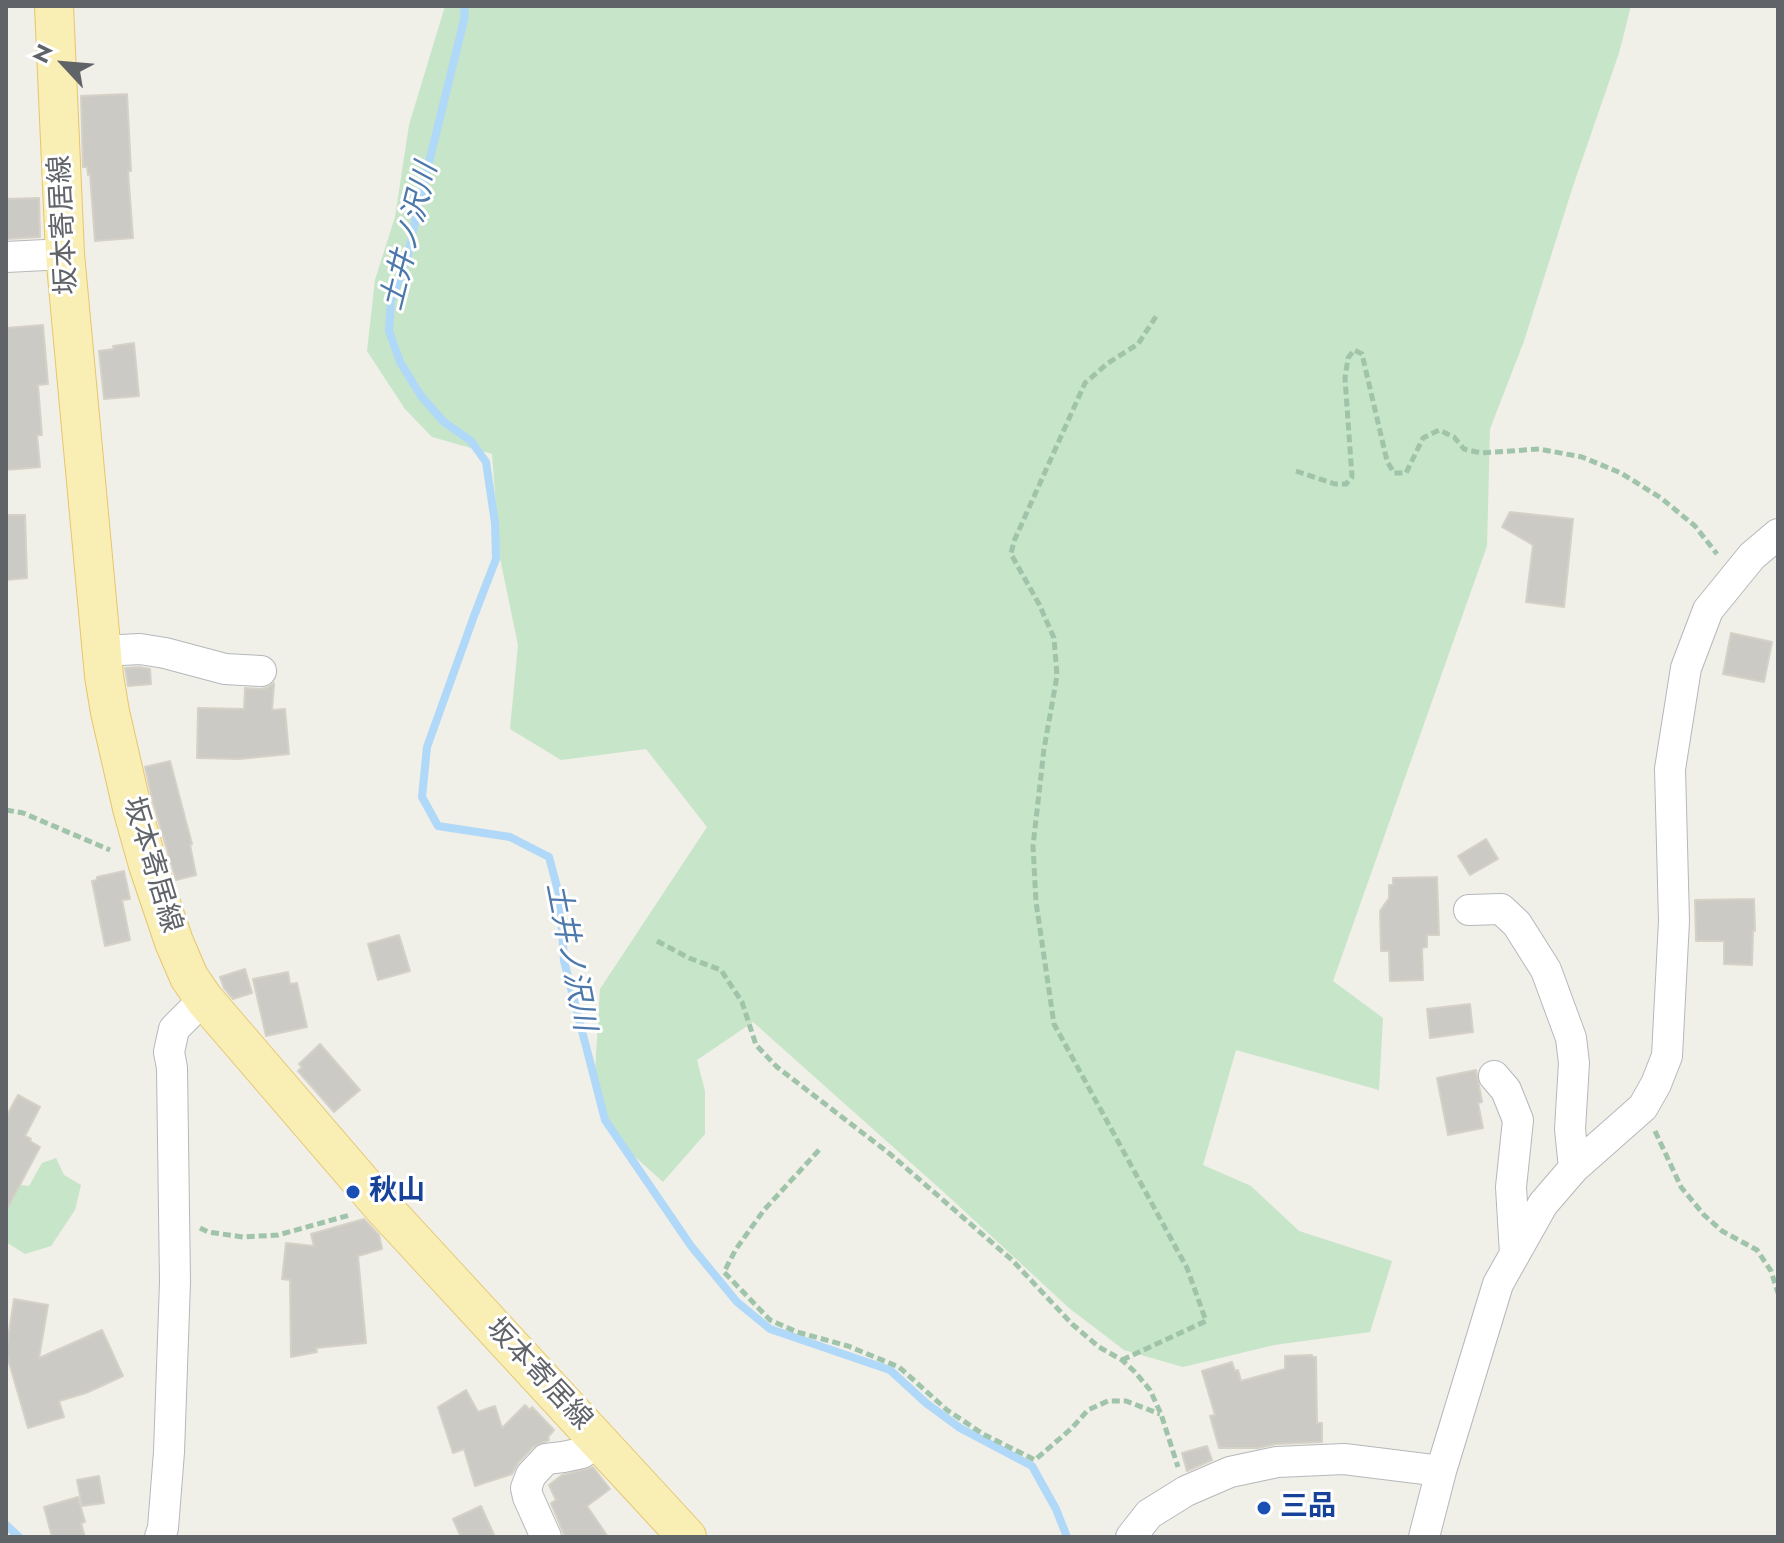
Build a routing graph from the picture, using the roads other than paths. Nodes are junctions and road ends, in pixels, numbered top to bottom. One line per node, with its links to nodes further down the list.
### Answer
1 (54, 6): 2 (main road, 坂本寄居線)
2 (65, 254): 3 (street); 5 (main road, 坂本寄居線)
3 (6, 257)
4 (1778, 534): 10 (street)
5 (102, 651): 6 (street); 8 (main road, 坂本寄居線)
6 (261, 671)
7 (1469, 910): 10 (street)
8 (204, 999): 12 (main road, 坂本寄居線); 14 (street)
9 (1494, 1076): 11 (street)
10 (1574, 1168): 11 (street)
11 (1515, 1254): 13 (street)
12 (599, 1441): 15 (street); 16 (main road, 坂本寄居線)
13 (1441, 1471): 17 (street); 18 (street)
14 (160, 1537)
15 (546, 1537)
16 (687, 1537)
17 (1131, 1537)
18 (1424, 1537)

